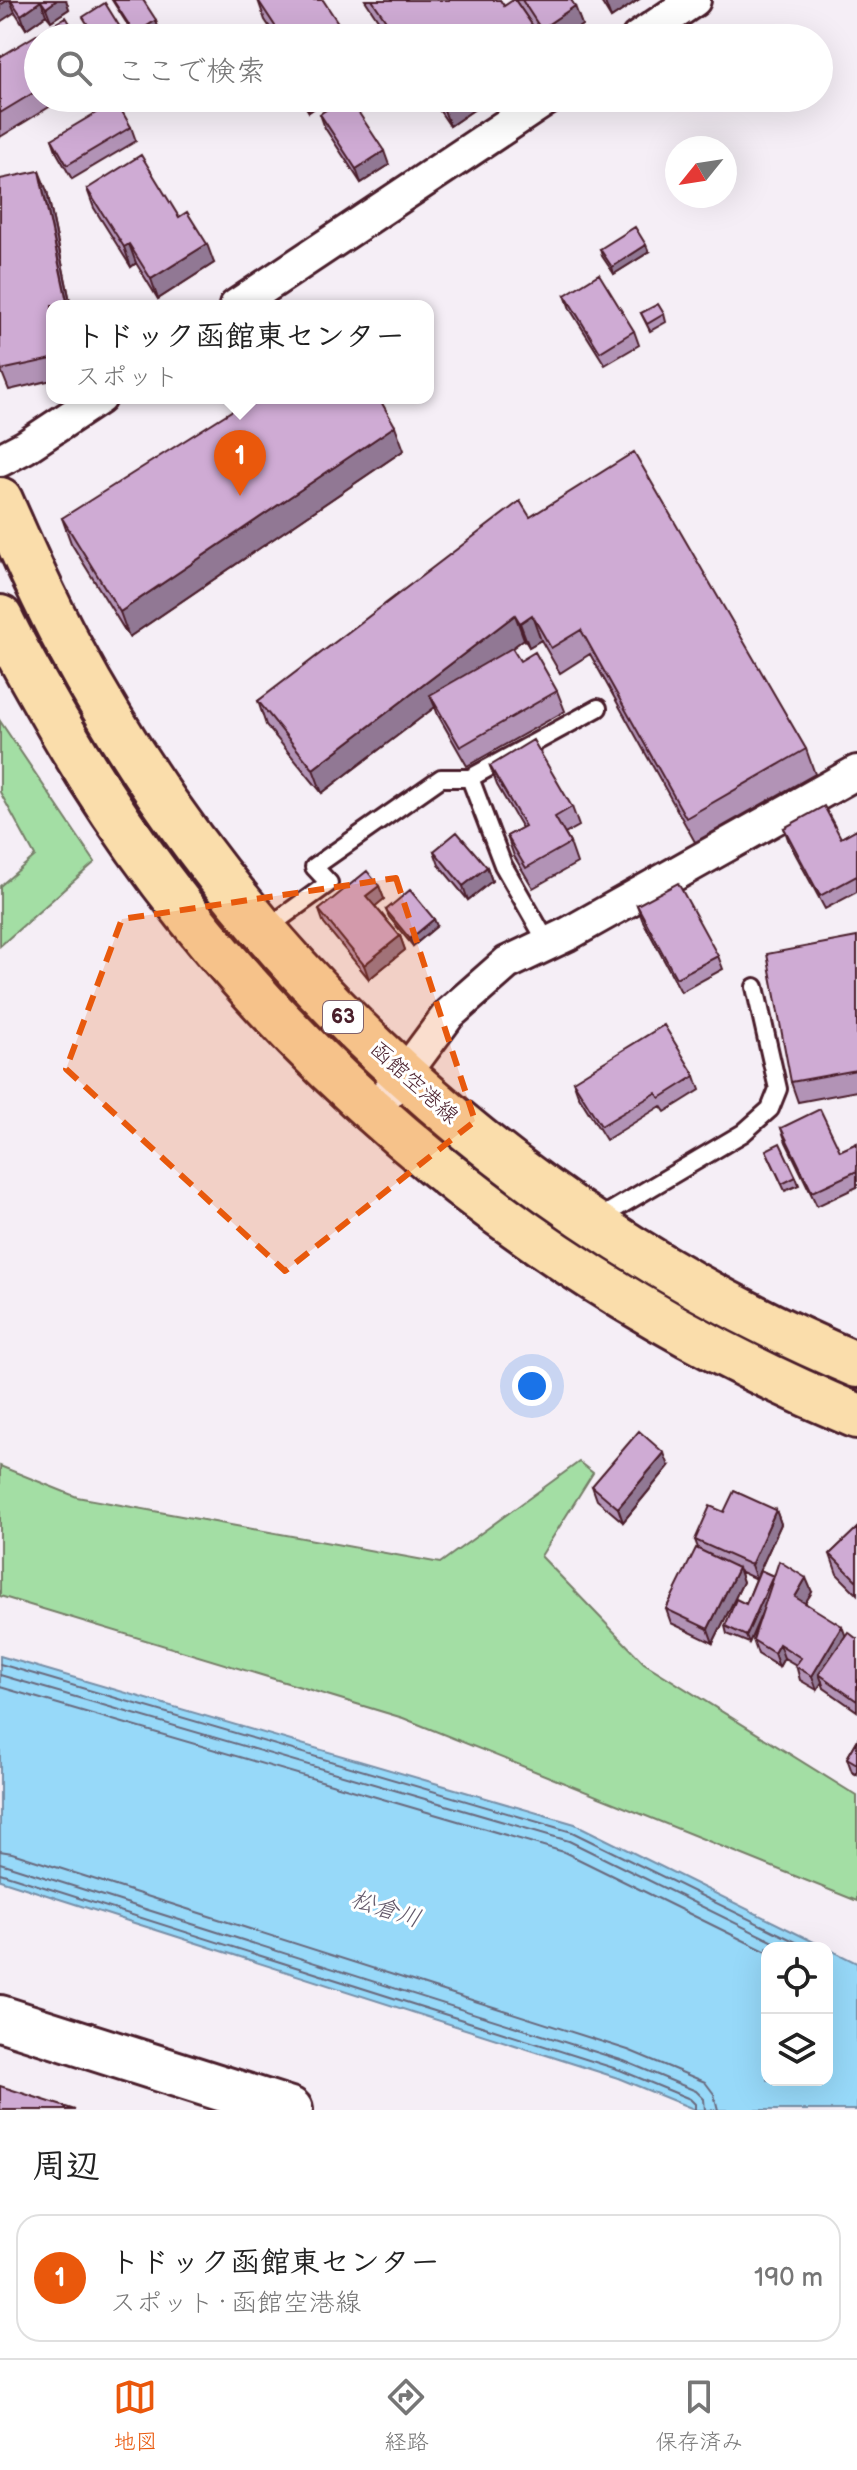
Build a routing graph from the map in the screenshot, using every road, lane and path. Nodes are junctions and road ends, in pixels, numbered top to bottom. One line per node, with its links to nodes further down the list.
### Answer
1 (694, 0): 2 (street)
2 (659, 24)
3 (527, 112): 4 (street)
4 (245, 300)
5 (90, 404): 6 (street)
6 (0, 460)
7 (0, 500): 12 (main road, 函館空港線 / 63)
8 (0, 618): 16 (main road, 函館空港線 / 63)
9 (598, 708): 11 (lane)
10 (857, 772): 13 (street)
11 (470, 778): 12 (lane); 13 (lane)
12 (263, 931): 15 (main road, 函館空港線 / 63)
13 (548, 944): 15 (street)
14 (755, 987): 17 (lane)
15 (403, 1076): 16 (street); 17 (main road, 函館空港線 / 63)
16 (371, 1111): 17 (main road, 函館空港線 / 63)
17 (574, 1240): 18 (main road, 函館空港線 / 63); 19 (main road, 函館空港線 / 63)
18 (857, 1365)
19 (857, 1416)
20 (0, 2018): 21 (street)
21 (290, 2110)

